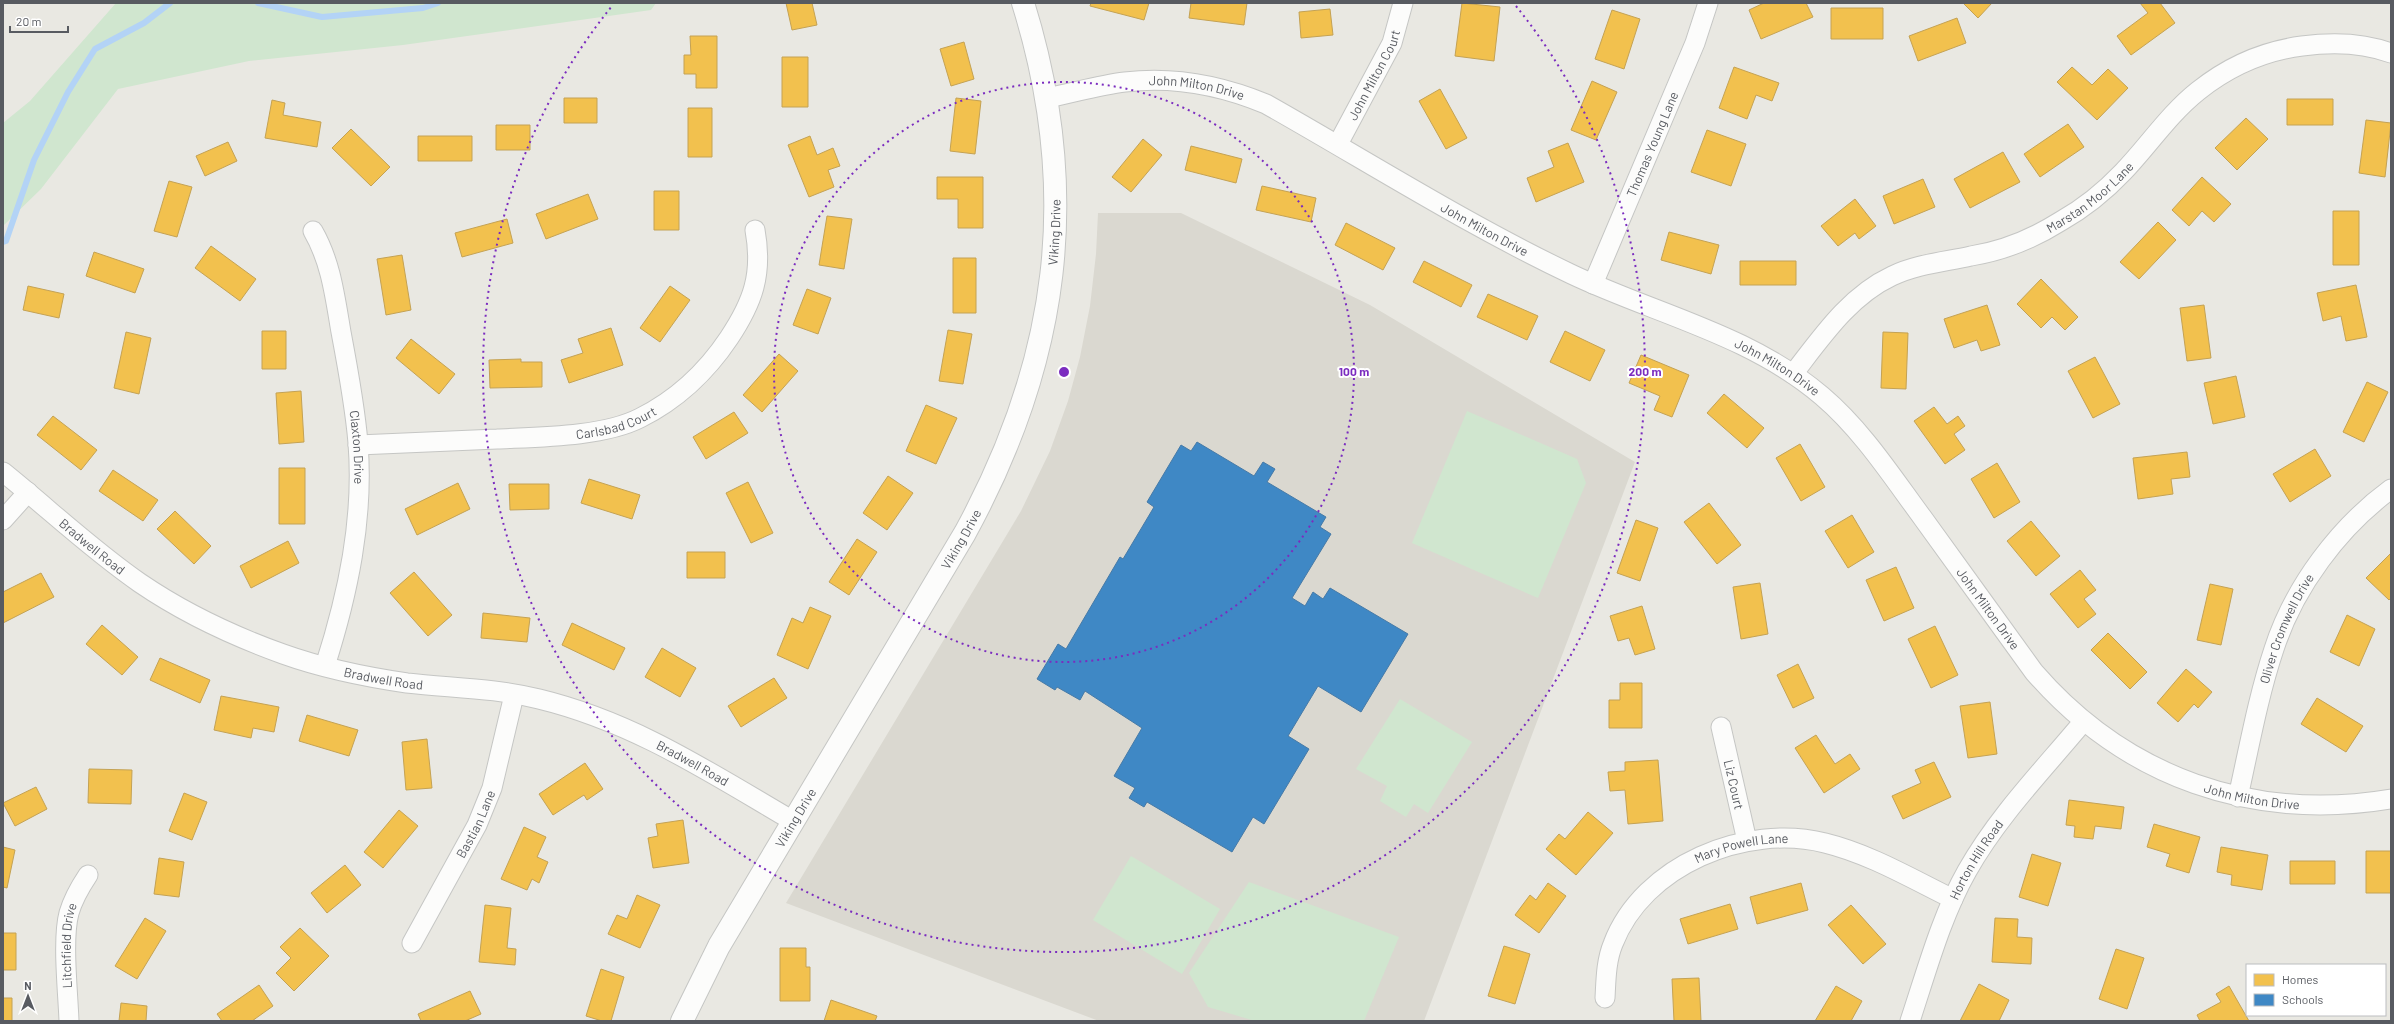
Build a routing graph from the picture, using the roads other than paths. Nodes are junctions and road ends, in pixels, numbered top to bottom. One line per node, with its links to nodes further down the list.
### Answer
1 (1023, 3): 5 (street, Viking Drive)
2 (1403, 3): 6 (street, John Milton Court)
3 (1708, 3): 9 (street, Thomas Young Lane)
4 (2391, 53): 10 (street, Marstan Moor Lane)
5 (1047, 98): 6 (street, John Milton Drive); 22 (street, Viking Drive)
6 (1338, 144): 9 (street, John Milton Drive)
7 (755, 230): 11 (street, Carlsbad Court)
8 (313, 231): 11 (street, Claxton Drive)
9 (1593, 284): 10 (street, John Milton Drive)
10 (1793, 374): 18 (street, John Milton Drive)
11 (358, 445): 16 (street, Claxton Drive)
12 (3, 472): 14 (street, Bradwell Road)
13 (2391, 489): 20 (street, Oliver Cromwell Drive)
14 (28, 492): 15 (street); 16 (street, Bradwell Road)
15 (3, 520)
16 (324, 666): 17 (street, Bradwell Road)
17 (514, 695): 22 (street, Bradwell Road); 26 (street, Bastian Lane)
18 (2083, 722): 20 (street, John Milton Drive); 25 (street, Horton Hill Road)
19 (1721, 727): 23 (street, Liz Court)
20 (2238, 798): 21 (street, John Milton Drive)
21 (2391, 799)
22 (793, 821): 28 (street, Viking Drive)
23 (1747, 841): 25 (street, Mary Powell Lane); 27 (street, Mary Powell Lane)
24 (88, 875): 29 (street, Litchfield Drive)
25 (1953, 899): 30 (street, Horton Hill Road)
26 (412, 943)
27 (1605, 998)
28 (686, 1020)
29 (69, 1021)
30 (1910, 1021)

